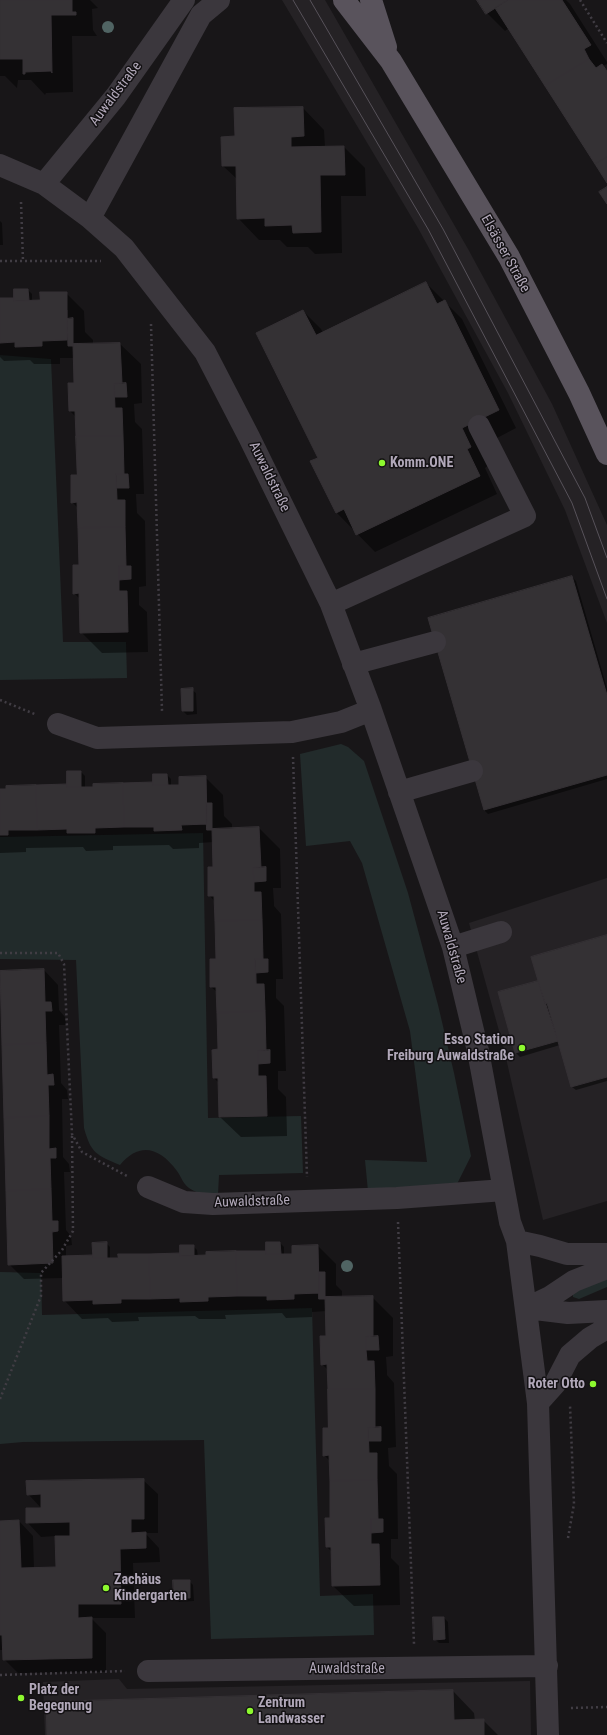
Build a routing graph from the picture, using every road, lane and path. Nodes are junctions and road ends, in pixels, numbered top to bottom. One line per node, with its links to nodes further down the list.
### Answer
1 (184, 0): 6 (street, Auwaldstraße); 11 (street, Auwaldstraße)
2 (219, 0): 6 (street)
3 (344, 0): 8 (main road, Elsässer Straße)
4 (371, 0): 8 (main road, Elsässer Straße)
5 (580, 0): 7 (path)
6 (201, 16): 12 (street)
7 (607, 44)
8 (391, 61): 18 (main road, Elsässer Straße)
9 (0, 164): 10 (street, Auwaldstraße)
10 (21, 174): 11 (street, Auwaldstraße); 14 (path)
11 (44, 184): 12 (street, Auwaldstraße)
12 (90, 218): 15 (street, Auwaldstraße)
13 (0, 261): 14 (path)
14 (23, 261): 15 (path)
15 (134, 261): 19 (street, Auwaldstraße)
16 (151, 321): 26 (path)
17 (479, 426): 19 (street)
18 (607, 454)
19 (331, 604): 21 (street, Auwaldstraße)
20 (435, 642): 21 (street)
21 (354, 664): 23 (street, Auwaldstraße)
22 (0, 700): 24 (path)
23 (371, 710): 25 (street); 28 (street, Auwaldstraße)
24 (58, 724): 26 (street)
25 (292, 732): 26 (street); 36 (path)
26 (162, 736)
27 (474, 778): 28 (street)
28 (402, 798): 30 (street, Auwaldstraße)
29 (501, 932): 30 (street)
30 (453, 946): 34 (street, Auwaldstraße)
31 (0, 953): 32 (path)
32 (72, 1134): 33 (path); 43 (path)
33 (148, 1187): 36 (street, Auwaldstraße)
34 (504, 1190): 35 (street, Auwaldstraße); 37 (street, Auwaldstraße)
35 (397, 1198): 36 (street, Auwaldstraße); 46 (path)
36 (308, 1200)
37 (517, 1241): 38 (street); 40 (street, Auwaldstraße)
38 (607, 1254)
39 (607, 1268): 40 (street)
40 (527, 1308): 41 (street); 44 (street, Auwaldstraße)
41 (607, 1312)
42 (607, 1328): 44 (street)
43 (0, 1399)
44 (538, 1403): 45 (street, Auwaldstraße)
45 (547, 1666): 46 (street, Auwaldstraße); 50 (street, Auwaldstraße)
46 (416, 1669): 47 (street, Auwaldstraße)
47 (148, 1671): 48 (path)
48 (0, 1675)
49 (607, 1707): 50 (path)
50 (548, 1709): 51 (street, Auwaldstraße)
51 (548, 1735)

